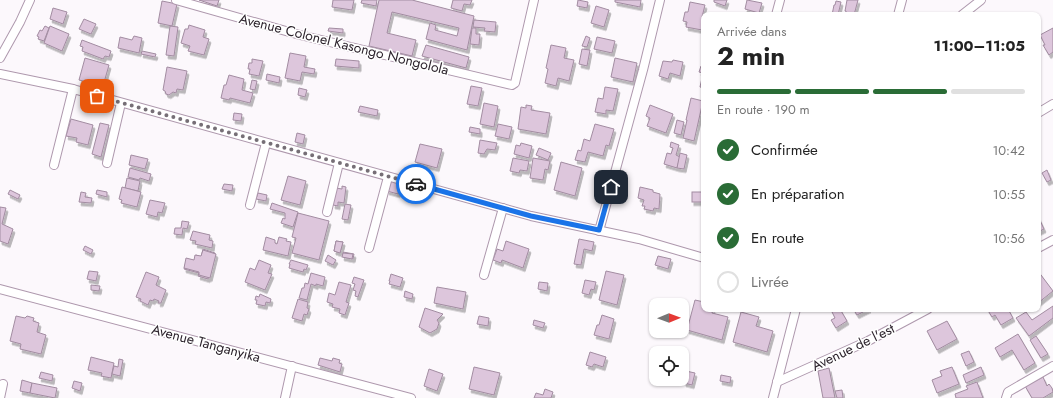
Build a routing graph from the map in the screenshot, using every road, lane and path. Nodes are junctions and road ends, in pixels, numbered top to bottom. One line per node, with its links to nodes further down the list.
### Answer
1 (30, 0): 11 (street)
2 (176, 0): 3 (street, Avenue Colonel Kasongo Nongolola)
3 (534, 0)
4 (660, 0): 25 (street)
5 (780, 0): 8 (street)
6 (902, 0): 9 (street)
7 (981, 0): 10 (street)
8 (777, 12)
9 (899, 12)
10 (966, 12)
11 (0, 58)
12 (0, 74): 13 (street)
13 (73, 90): 14 (street); 20 (street)
14 (121, 103): 17 (street); 18 (street)
15 (1053, 104): 16 (street)
16 (1041, 111)
17 (266, 143): 19 (street); 22 (street)
18 (107, 163)
19 (339, 163): 21 (street); 24 (street)
20 (54, 166)
21 (388, 177): 23 (street); 28 (street)
22 (250, 205)
23 (503, 208): 25 (street); 30 (street)
24 (327, 212)
25 (599, 230): 29 (street)
26 (1053, 240): 27 (street)
27 (1041, 246)
28 (369, 248)
29 (701, 257)
30 (484, 275)
31 (0, 290): 34 (street, Avenue Tanganyika)
32 (795, 312): 36 (street)
33 (922, 312): 36 (street, Avenue de l'est)
34 (292, 366): 39 (street); 40 (street, Avenue Tanganyika)
35 (1053, 366): 42 (street)
36 (777, 382): 41 (street)
37 (3, 384): 38 (street)
38 (0, 398)
39 (285, 398)
40 (411, 398)
41 (773, 398)
42 (1006, 398)

